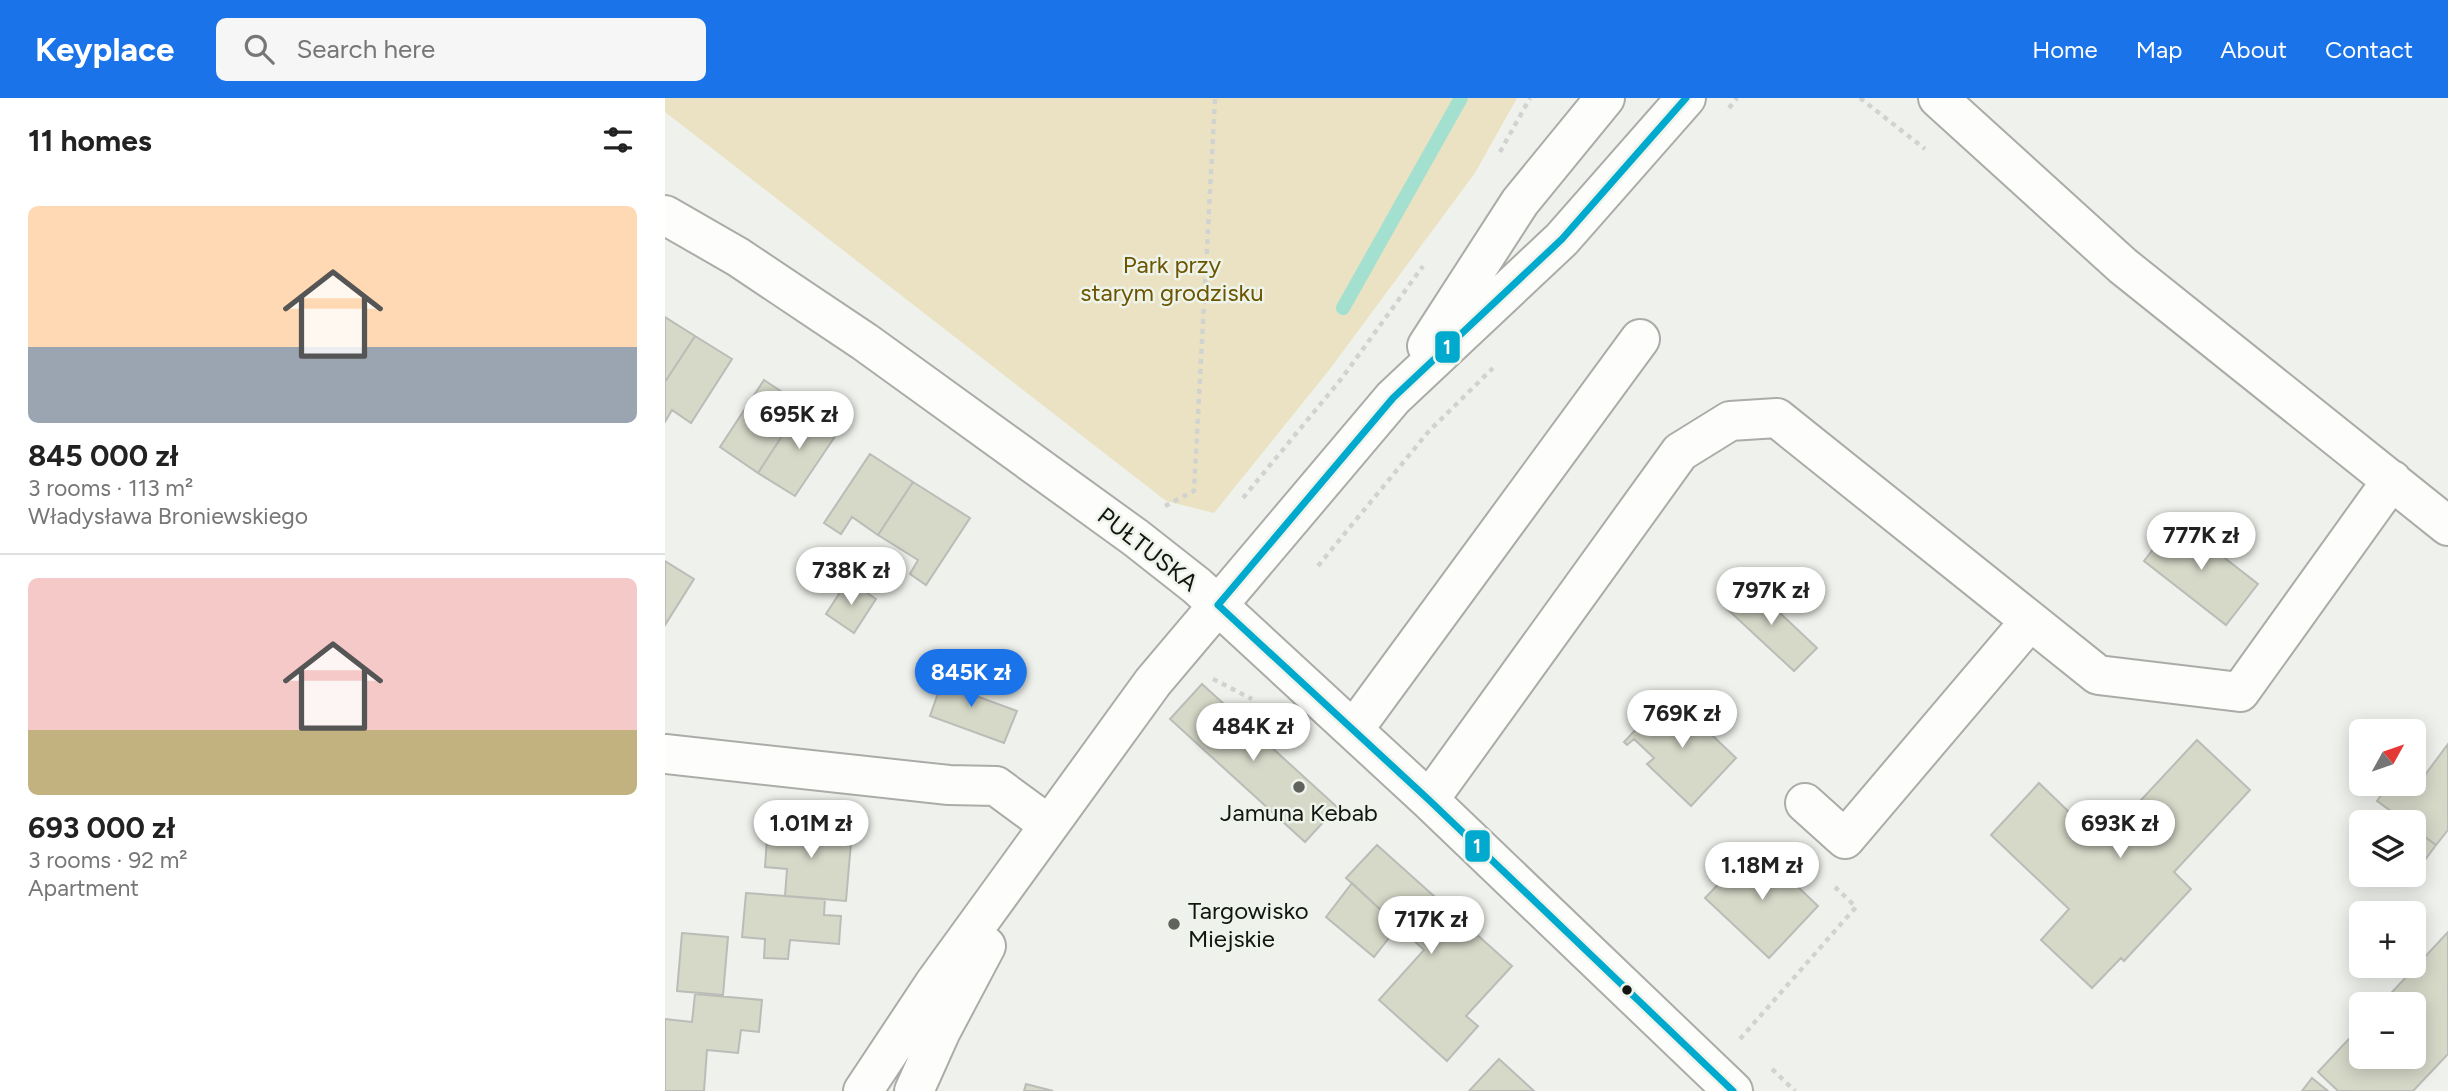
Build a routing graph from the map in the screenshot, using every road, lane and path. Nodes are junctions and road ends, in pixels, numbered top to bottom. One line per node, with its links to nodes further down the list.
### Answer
1 (1215, 98): 13 (path)
2 (1530, 98): 6 (path)
3 (1605, 98): 10 (street)
4 (1686, 98): 10 (street)
5 (1958, 105): 11 (street)
6 (1498, 157)
7 (665, 215): 15 (street, PUŁTUSKA)
8 (1429, 257): 12 (path)
9 (1640, 339): 17 (street)
10 (1393, 398): 15 (street)
11 (2392, 480): 14 (street); 16 (street)
12 (1243, 498)
13 (1156, 509)
14 (2448, 526)
15 (1218, 605): 17 (street, PUŁTUSKA); 21 (street)
16 (2030, 621): 19 (street); 20 (street)
17 (1354, 729): 19 (street, PUŁTUSKA)
18 (665, 754): 21 (street)
19 (1429, 800): 26 (street, PUŁTUSKA)
20 (1805, 803)
21 (1049, 825): 24 (street); 25 (street)
22 (1835, 887): 23 (path)
23 (1740, 1039)
24 (863, 1091)
25 (914, 1091)
26 (1733, 1091)

